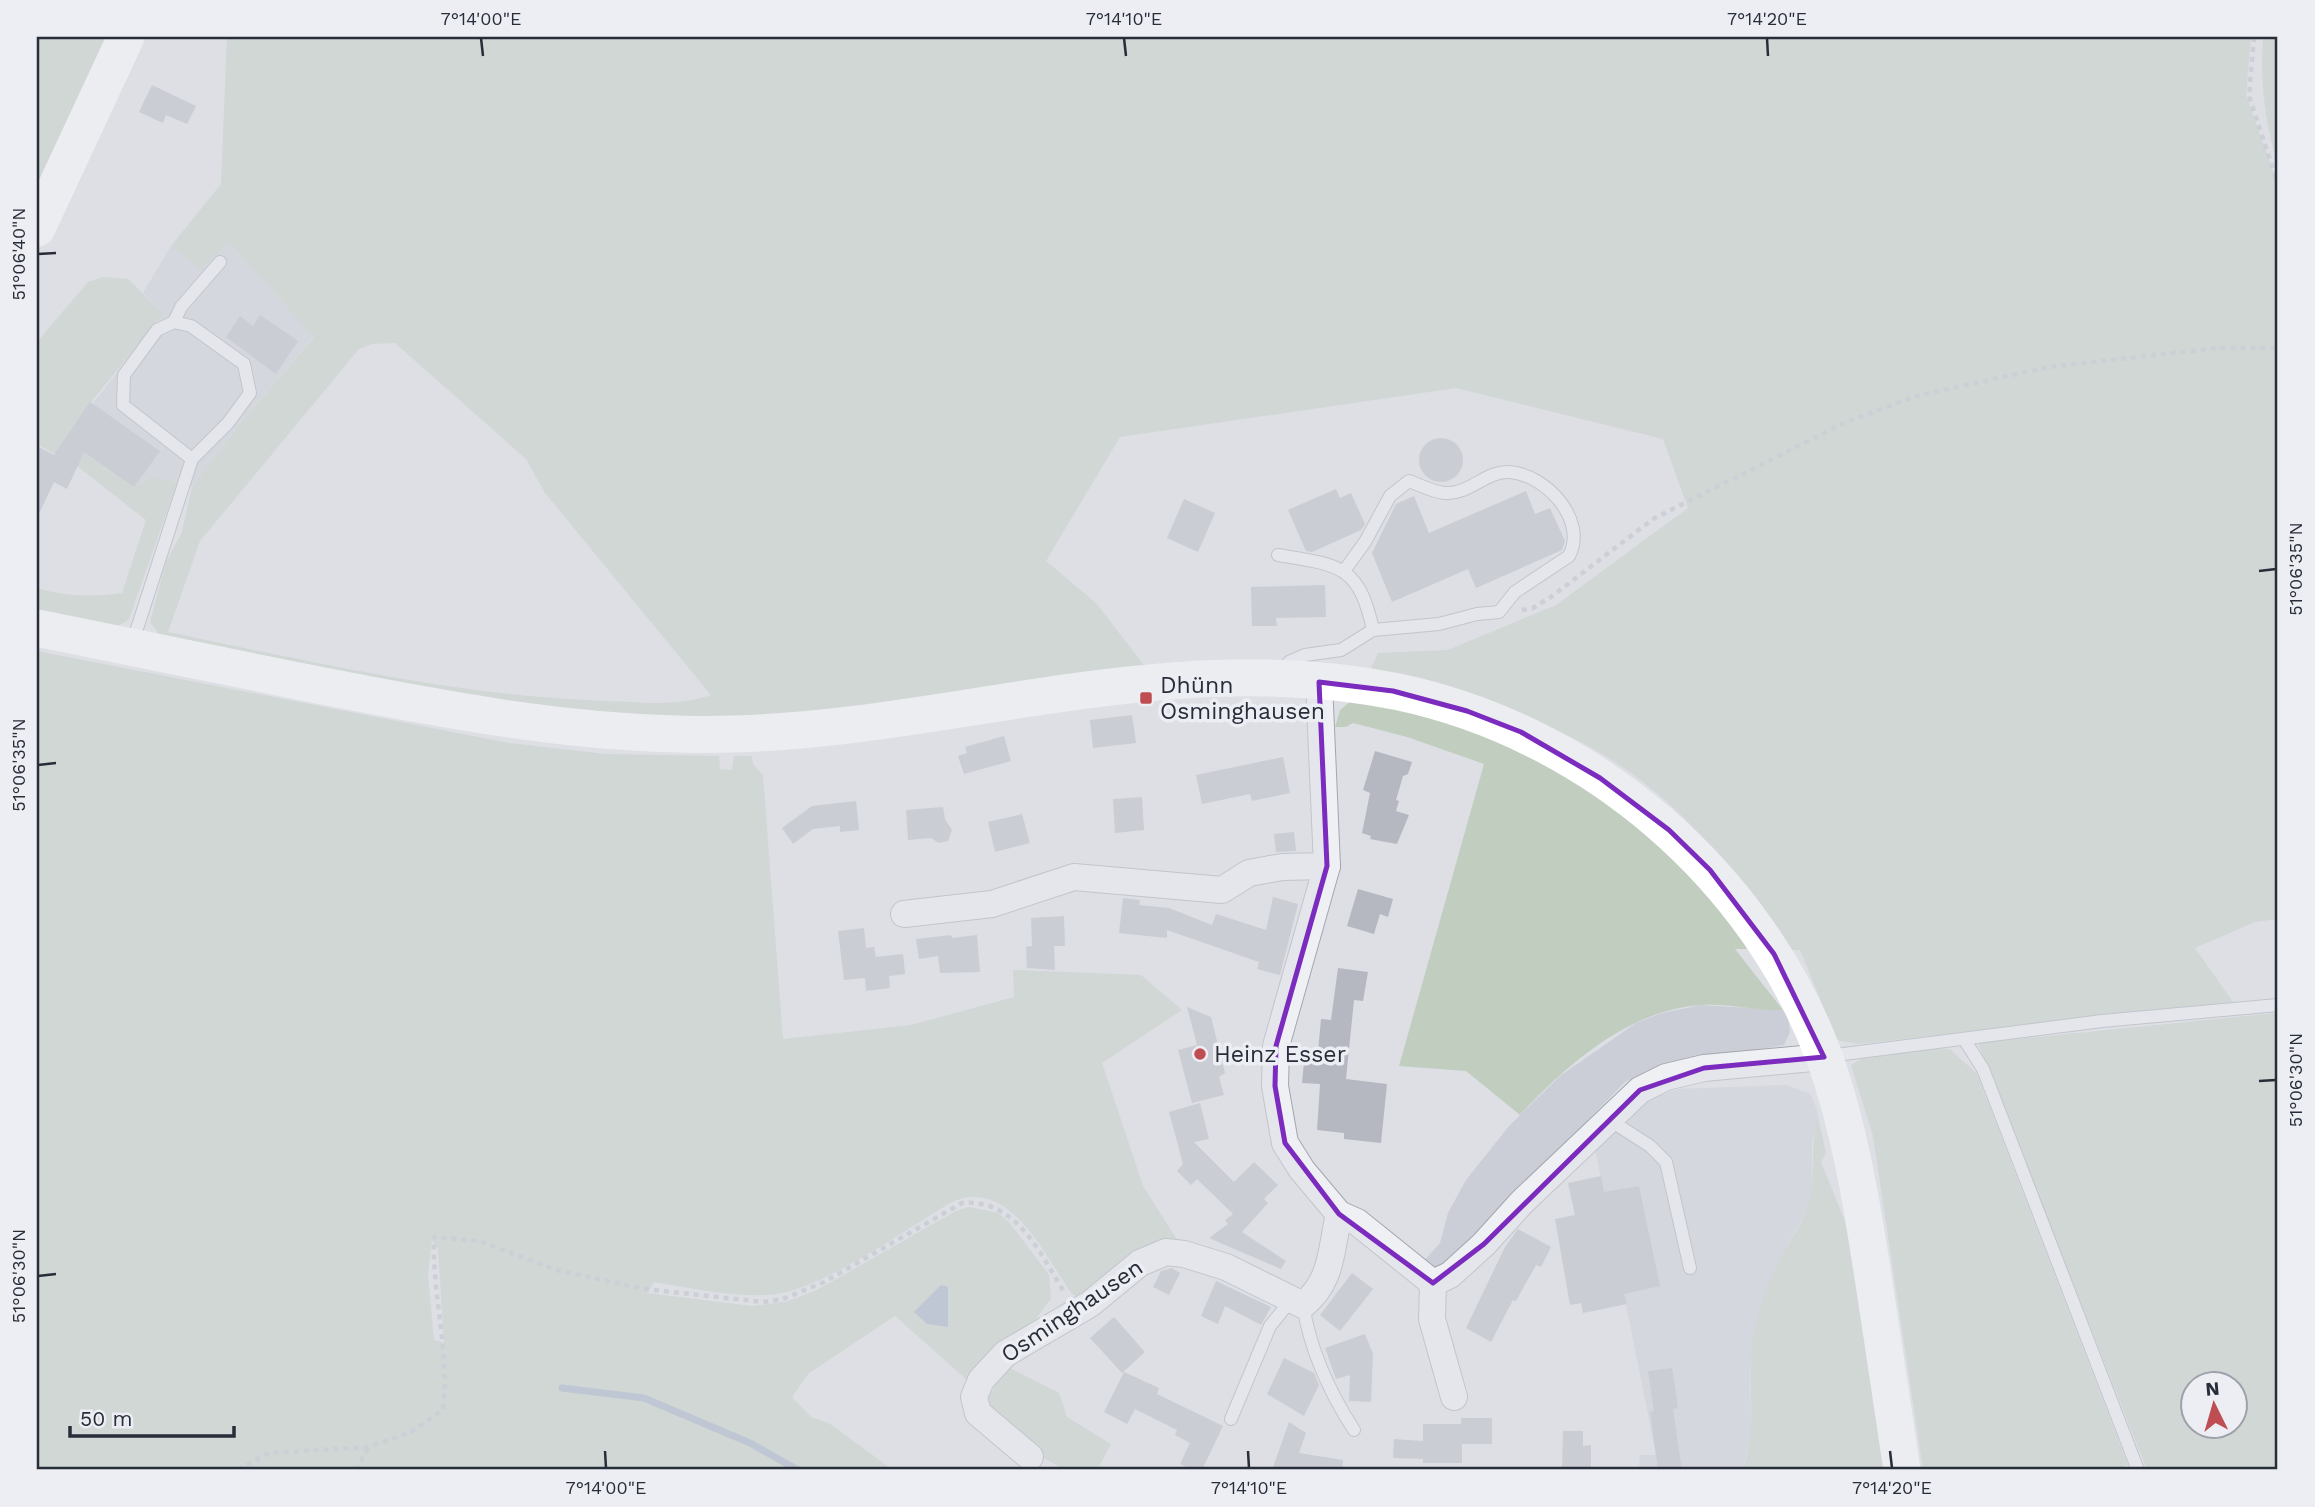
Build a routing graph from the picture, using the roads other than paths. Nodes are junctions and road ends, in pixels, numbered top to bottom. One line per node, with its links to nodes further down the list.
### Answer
1 (126, 37): 2 (main road)
2 (37, 228)
3 (220, 262): 4 (lane)
4 (174, 322): 5 (lane); 5 (lane)
5 (192, 459): 10 (lane)
6 (1278, 555): 7 (lane)
7 (1344, 571): 9 (lane); 9 (lane)
8 (37, 628): 10 (main road)
9 (1373, 630): 11 (lane)
10 (131, 647): 11 (main road)
11 (1275, 679): 12 (main road)
12 (1319, 682): 13 (street); 17 (main road)
13 (1327, 866): 14 (street); 19 (street)
14 (904, 914)
15 (2278, 1005): 16 (lane)
16 (1964, 1039): 17 (lane); 28 (lane)
17 (1824, 1057): 18 (street); 27 (main road)
18 (1608, 1119): 20 (lane); 21 (street)
19 (1339, 1214): 21 (street); 22 (street)
20 (1690, 1268)
21 (1433, 1283): 23 (street)
22 (1298, 1302): 24 (lane); 25 (lane); 26 (street, Osminghausen)
23 (1454, 1397)
24 (1231, 1419)
25 (1354, 1430)
26 (1030, 1457)
27 (1902, 1470)
28 (2138, 1470)

